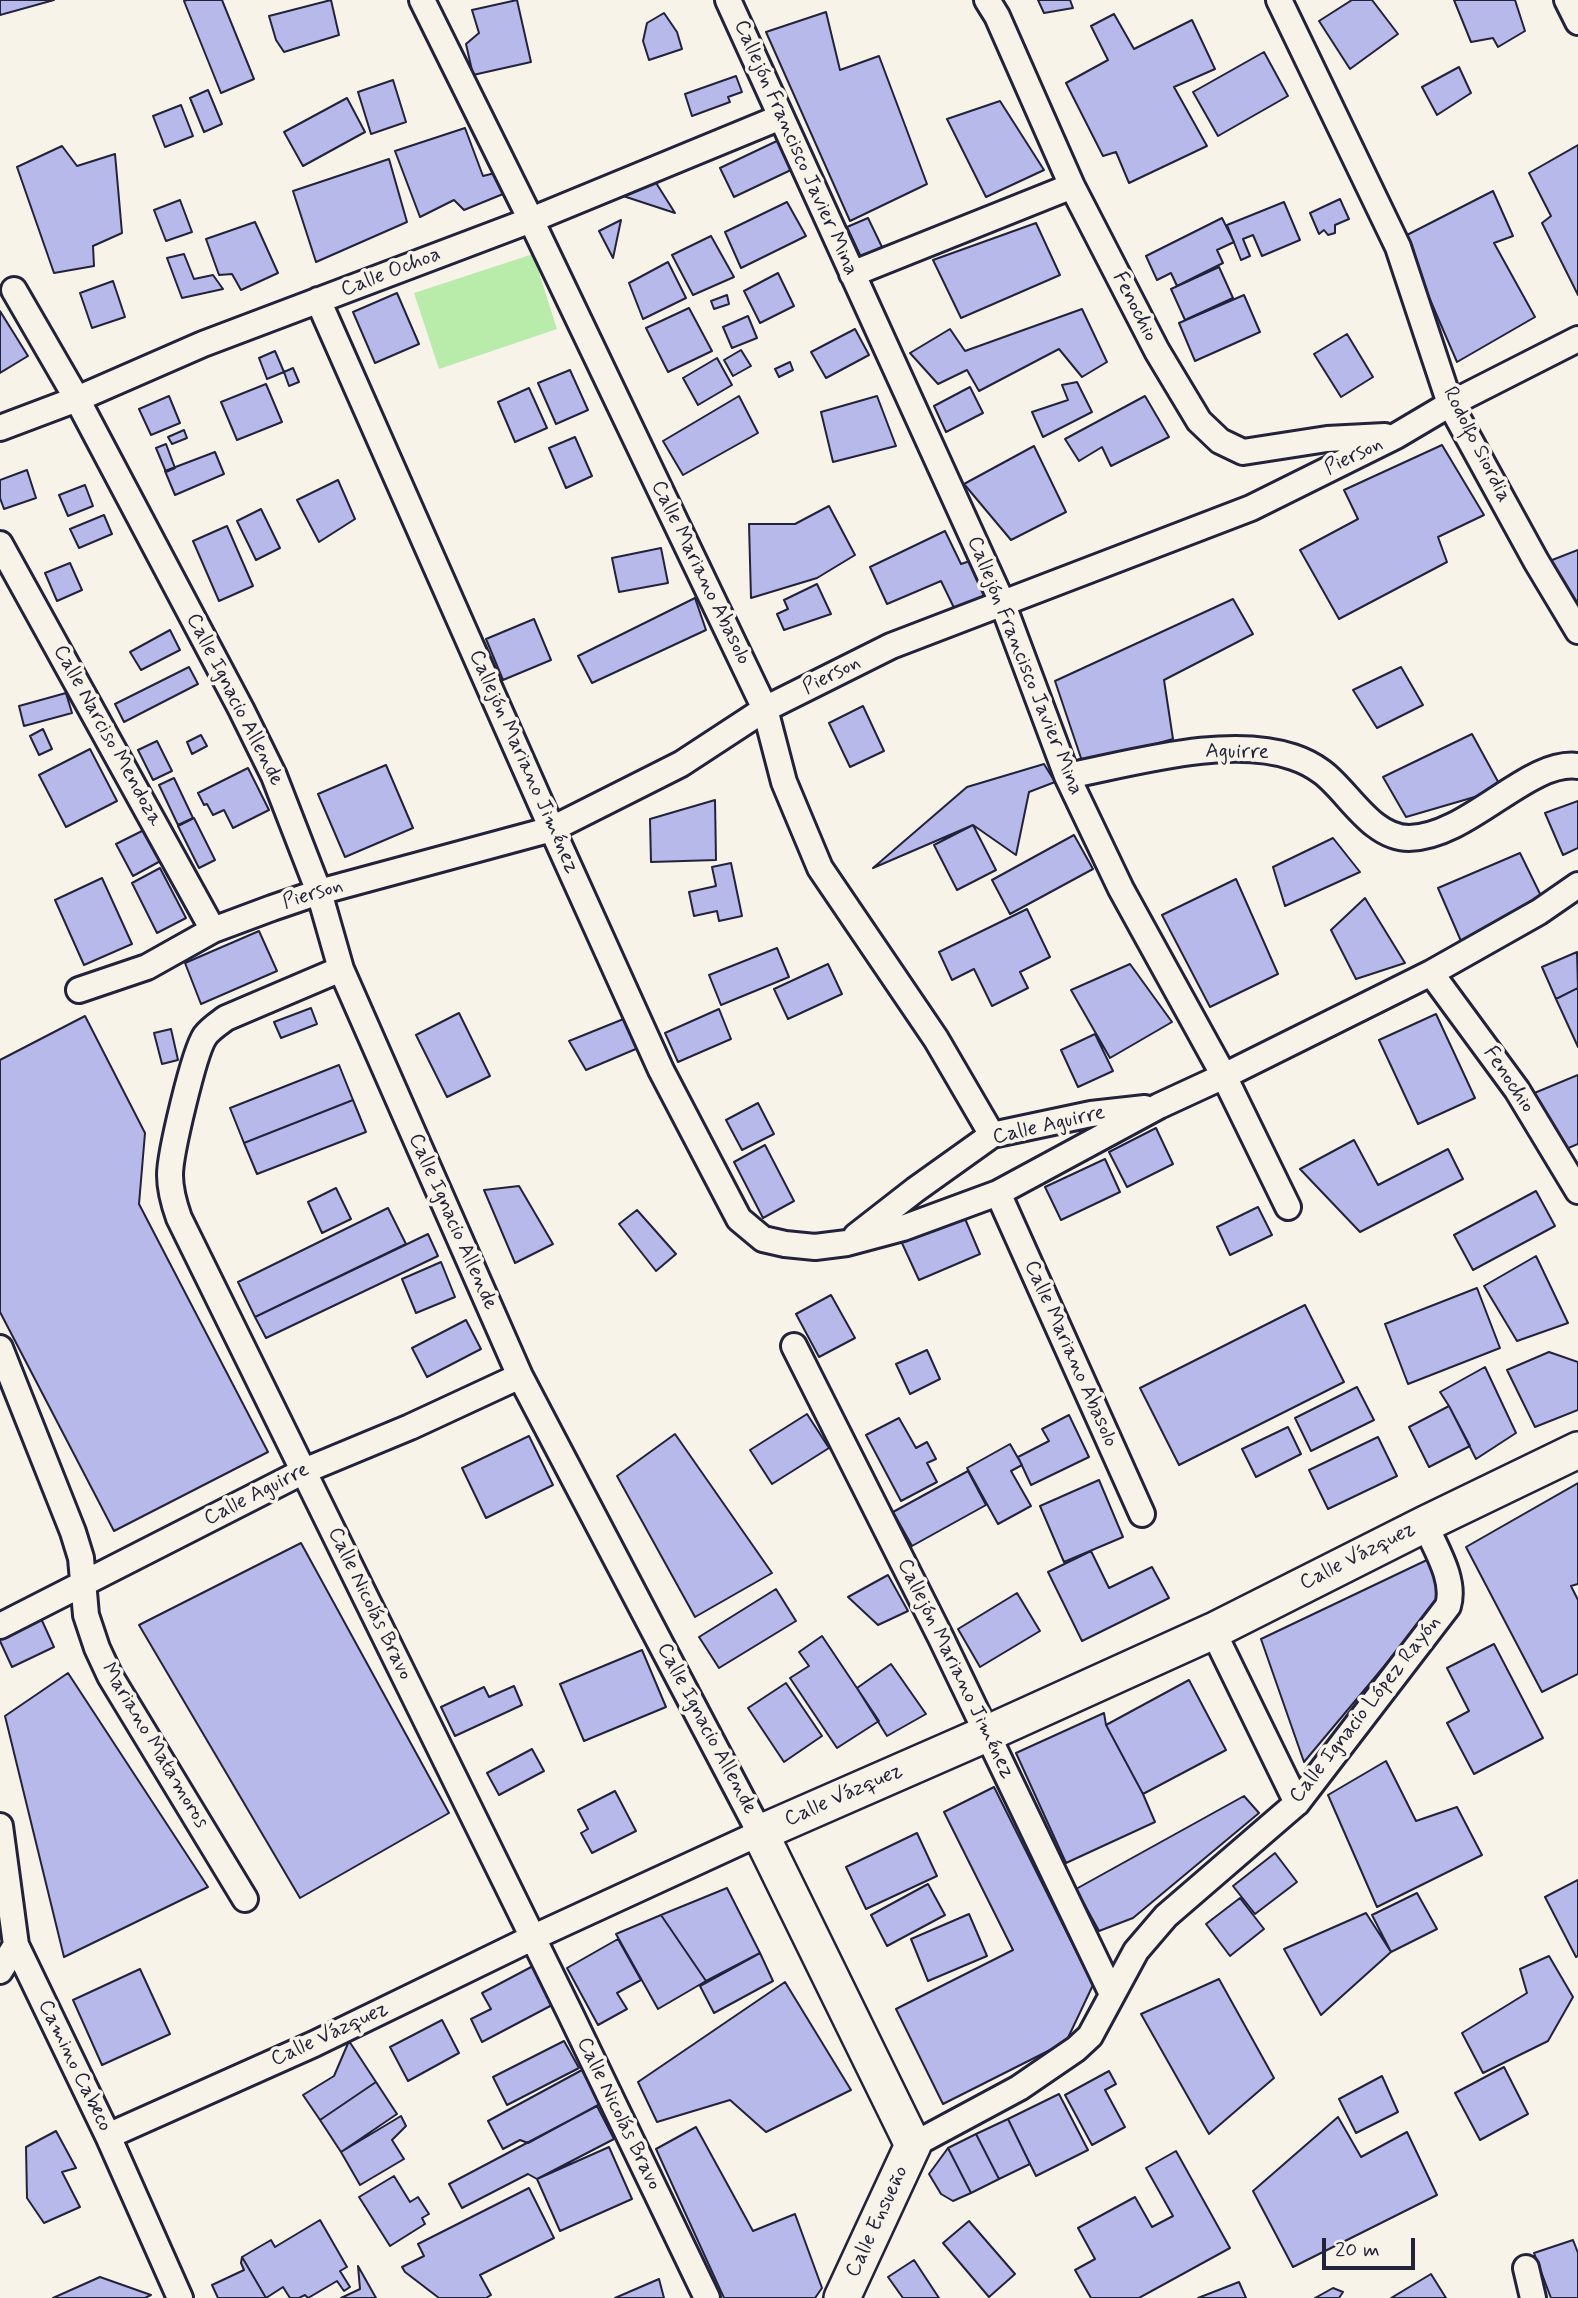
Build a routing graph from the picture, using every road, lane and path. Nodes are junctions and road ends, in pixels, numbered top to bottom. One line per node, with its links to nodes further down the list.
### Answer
1 (422, 0): 9 (street, Calle Mariano Abasolo)
2 (728, 0): 7 (street, Callejón Francisco Javier Mina)
3 (987, 0): 8 (street, Fenochio)
4 (1279, 0): 15 (street, Rodolfo Siordia)
5 (1567, 0): 6 (street)
6 (1578, 22)
7 (781, 117): 9 (street, Calle Ochoa); 10 (street, Callejón Francisco Javier Mina)
8 (1072, 186): 10 (street); 17 (street, Fenochio)
9 (531, 220): 12 (street, Calle Ochoa); 21 (street, Calle Mariano Abasolo)
10 (852, 274): 19 (street, Callejón Francisco Javier Mina)
11 (14, 290): 14 (street, Calle Ignacio Allende)
12 (318, 300): 14 (street, Calle Ochoa); 24 (street, Callejón Mariano Jiménez)
13 (1578, 339): 15 (street, Pierson)
14 (77, 399): 16 (street, Calle Ochoa); 26 (street, Calle Ignacio Allende)
15 (1450, 404): 17 (street, Pierson); 20 (street, Rodolfo Siordia)
16 (0, 428)
17 (1396, 436): 19 (street, Pierson)
18 (0, 544): 27 (street, Calle Narciso Mendoza)
19 (1002, 602): 21 (street, Pierson); 23 (street, Callejón Francisco Javier Mina)
20 (1578, 632)
21 (765, 709): 24 (street, Pierson); 33 (street, Calle Mariano Abasolo)
22 (1578, 766): 23 (street, Aguirre)
23 (1067, 776): 31 (street, Callejón Francisco Javier Mina)
24 (552, 829): 26 (street, Pierson); 37 (street, Callejón Mariano Jiménez)
25 (1578, 885): 29 (street)
26 (319, 892): 27 (street, Pierson); 28 (street, Calle Ignacio Allende)
27 (213, 930): 30 (street, Pierson)
28 (341, 969): 41 (street, Calle Ignacio Allende); 43 (street, Calle Nicolás Bravo)
29 (1431, 973): 31 (street, Calle Aguirre); 34 (street, Fenochio)
30 (79, 990)
31 (1224, 1076): 32 (street, Calle Aguirre); 36 (street, Callejón Francisco Javier Mina)
32 (1159, 1106): 33 (street, Calle Aguirre); 35 (street, Calle Aguirre)
33 (992, 1135): 38 (street, Calle Aguirre)
34 (1578, 1191)
35 (998, 1193): 38 (street, Calle Aguirre); 44 (street, Calle Mariano Abasolo)
36 (1288, 1207)
37 (739, 1219): 38 (street, Calle Aguirre)
38 (847, 1242)
39 (794, 1346): 49 (street, Callejón Mariano Jiménez)
40 (0, 1348): 46 (street, Mariano Matamoros)
41 (520, 1376): 43 (street, Calle Aguirre); 52 (street, Calle Ignacio Allende)
42 (1578, 1450): 45 (street, Calle Vázquez)
43 (304, 1471): 46 (street, Calle Aguirre); 54 (street, Calle Nicolás Bravo)
44 (1143, 1514)
45 (1425, 1524): 48 (street, Calle Vázquez); 50 (street, Calle Ignacio López Rayón)
46 (83, 1584): 47 (street, Calle Aguirre); 53 (street, Mariano Matamoros)
47 (0, 1626)
48 (1213, 1631): 49 (street, Calle Vázquez); 50 (street)
49 (986, 1734): 52 (street, Calle Vázquez); 57 (street, Callejón Mariano Jiménez)
50 (1297, 1803): 57 (street, Calle Ignacio López Rayón)
51 (0, 1826): 55 (street, Camino Cabeco)
52 (760, 1833): 54 (street, Calle Vázquez); 59 (street, Calle Ignacio Allende)
53 (245, 1899)
54 (531, 1938): 58 (street, Calle Vázquez); 62 (street, Calle Nicolás Bravo)
55 (16, 1945): 56 (street); 58 (street, Camino Cabeco)
56 (0, 1971)
57 (1112, 1994): 59 (street, Calle Ignacio López Rayón)
58 (107, 2136): 61 (street, Camino Cabeco)
59 (913, 2146): 63 (street, Calle Ensueño)
60 (1526, 2268): 64 (street)
61 (180, 2298)
62 (707, 2298)
63 (842, 2298)
64 (1533, 2298)

